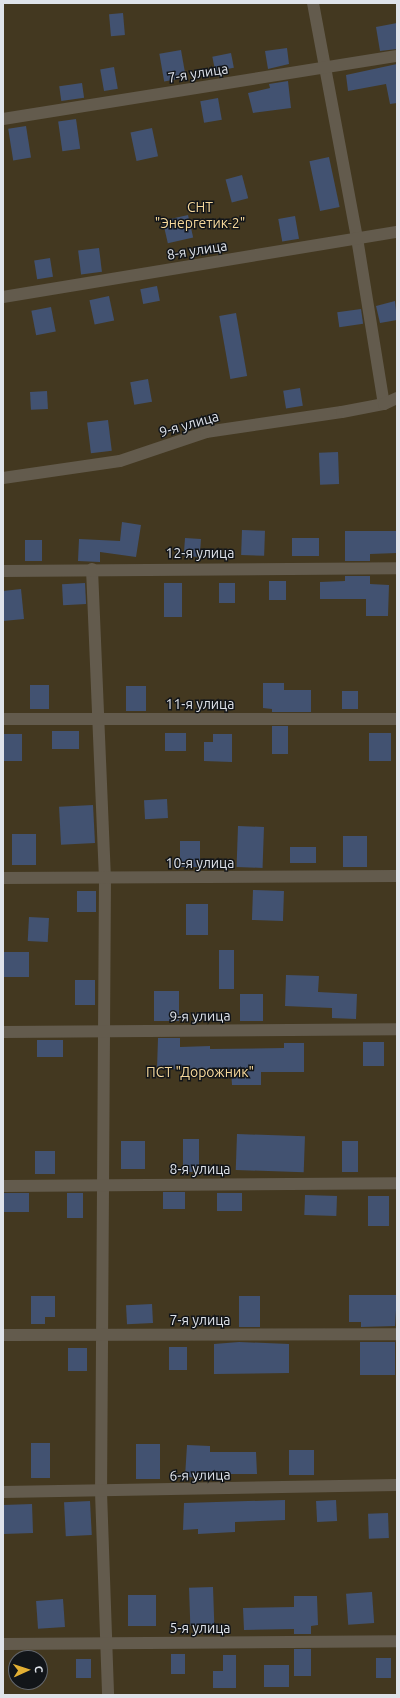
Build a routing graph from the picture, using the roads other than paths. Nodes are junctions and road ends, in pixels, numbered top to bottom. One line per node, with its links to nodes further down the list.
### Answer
1 (314, 3): 3 (street)
2 (397, 56): 3 (street, 7-я улица)
3 (325, 68): 4 (street, 7-я улица); 6 (street)
4 (3, 119)
5 (397, 232): 6 (street, 8-я улица)
6 (357, 238): 7 (street, 8-я улица); 9 (street)
7 (3, 297)
8 (397, 398): 9 (street, 9-я улица)
9 (384, 404): 10 (street, 9-я улица)
10 (3, 478)
11 (397, 568): 12 (street, 12-я улица)
12 (92, 569): 13 (street, 12-я улица); 15 (street)
13 (3, 571)
14 (3, 718): 15 (street, 11-я улица)
15 (100, 718): 16 (street, 11-я улица); 19 (street)
16 (397, 720)
17 (397, 876): 19 (street, 10-я улица)
18 (3, 878): 19 (street, 10-я улица)
19 (105, 879): 22 (street)
20 (397, 1029): 22 (street, 9-я улица)
21 (3, 1032): 22 (street, 9-я улица)
22 (103, 1032): 24 (street)
23 (397, 1183): 24 (street, 8-я улица)
24 (104, 1185): 25 (street, 8-я улица); 27 (street)
25 (3, 1186)
26 (397, 1334): 27 (street, 7-я улица)
27 (103, 1335): 28 (street, 7-я улица); 31 (street)
28 (3, 1336)
29 (397, 1485): 31 (street, 6-я улица)
30 (3, 1492): 31 (street, 6-я улица)
31 (101, 1492): 33 (street)
32 (397, 1641): 33 (street, 5-я улица)
33 (107, 1643): 34 (street, 5-я улица); 35 (street)
34 (3, 1644)
35 (108, 1695)

